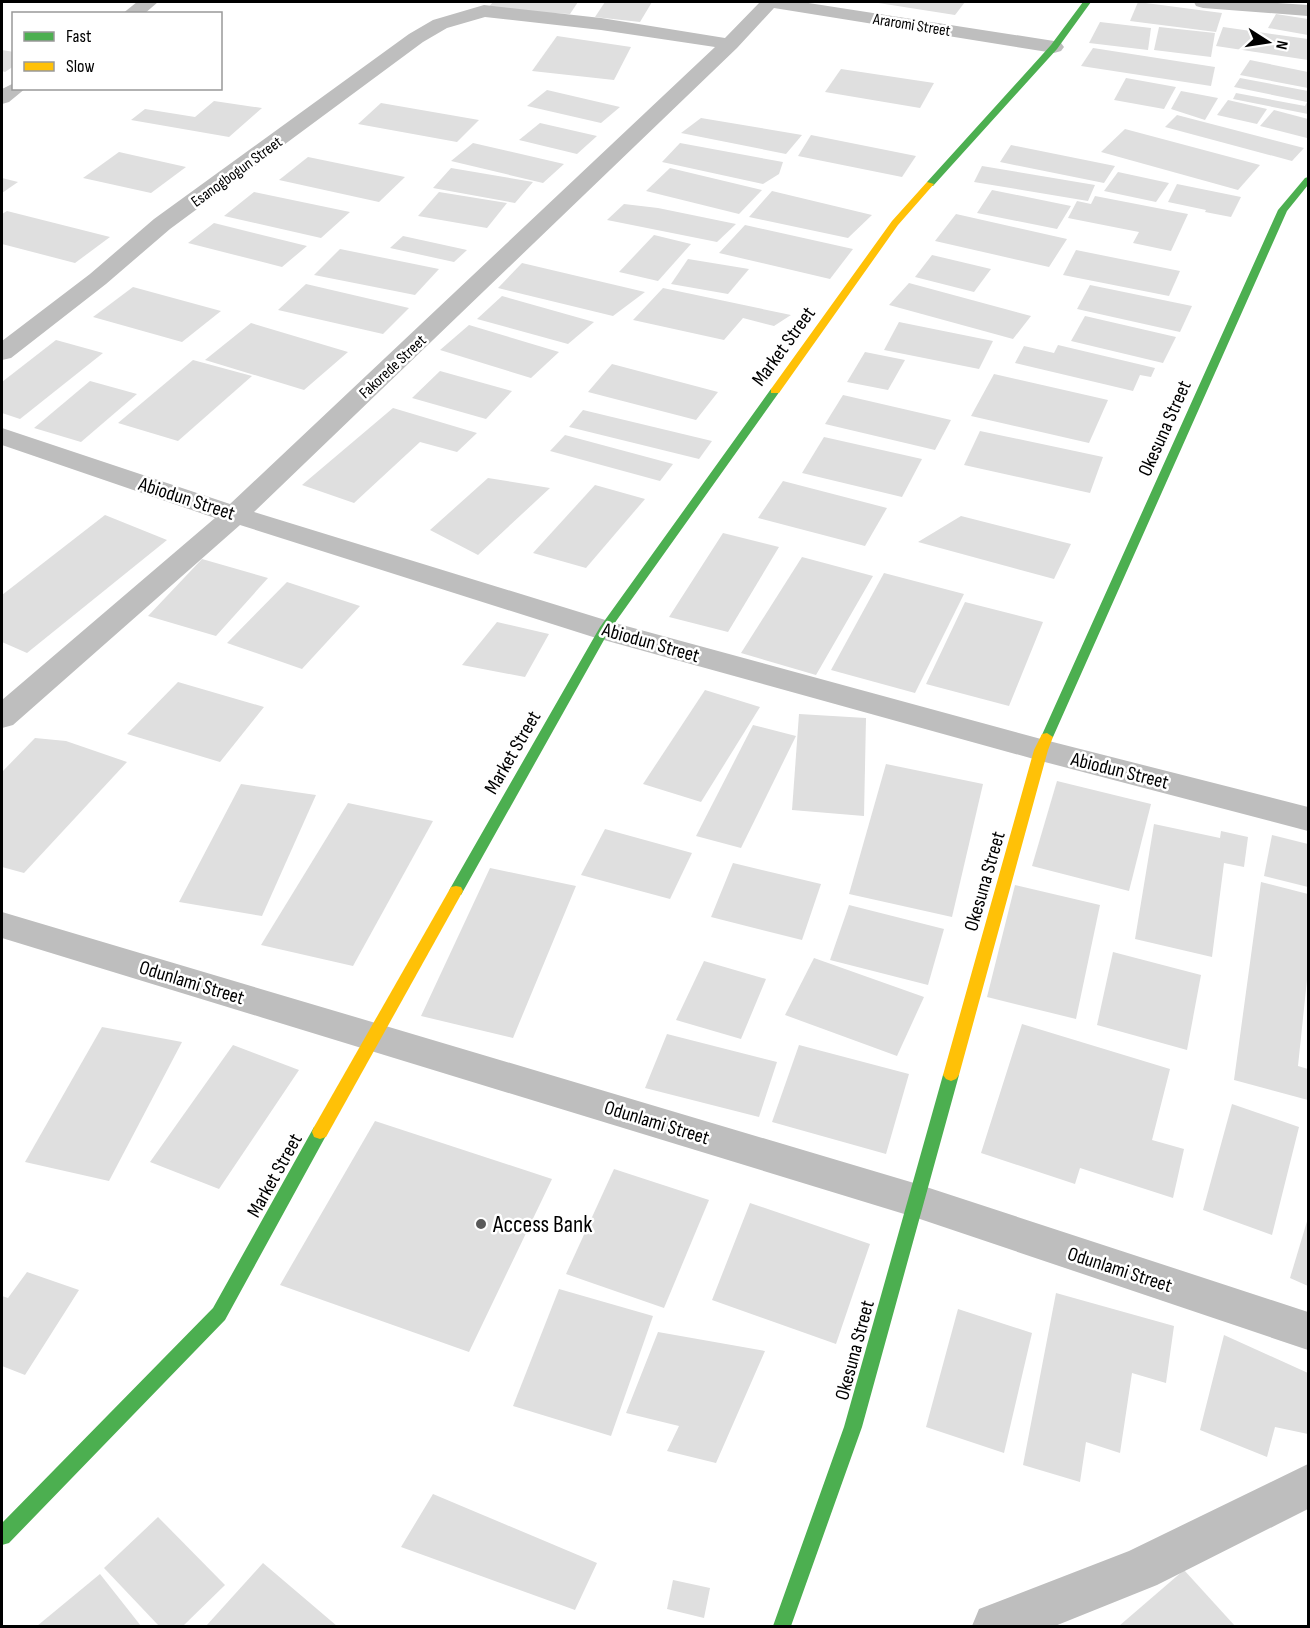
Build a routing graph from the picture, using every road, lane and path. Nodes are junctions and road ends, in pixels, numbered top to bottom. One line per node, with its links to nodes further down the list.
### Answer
1 (149, 2): 6 (street)
2 (770, 2): 7 (street, Fakorede Street); 8 (street, Araromi Street)
3 (1087, 2): 8 (street, Market Street)
4 (1203, 2): 5 (street)
5 (1308, 11)
6 (134, 12)
7 (730, 44): 10 (street, Esanogbogun Street); 12 (street, Fakorede Street)
8 (1054, 47): 13 (street, Market Street)
9 (1308, 180): 15 (street, Okesuna Street)
10 (2, 353)
11 (2, 436): 12 (street, Abiodun Street)
12 (235, 515): 13 (street, Abiodun Street); 14 (street, Fakorede Street)
13 (604, 630): 15 (street, Abiodun Street); 18 (street, Market Street)
14 (2, 717)
15 (1041, 750): 16 (street, Abiodun Street); 19 (street, Okesuna Street)
16 (1308, 819)
17 (2, 925): 18 (street, Odunlami Street)
18 (373, 1037): 19 (street, Odunlami Street); 22 (street, Market Street)
19 (914, 1200): 20 (street, Odunlami Street); 23 (street, Okesuna Street)
20 (1308, 1332)
21 (1308, 1486): 24 (street)
22 (2, 1536)
23 (782, 1626)
24 (996, 1626)

